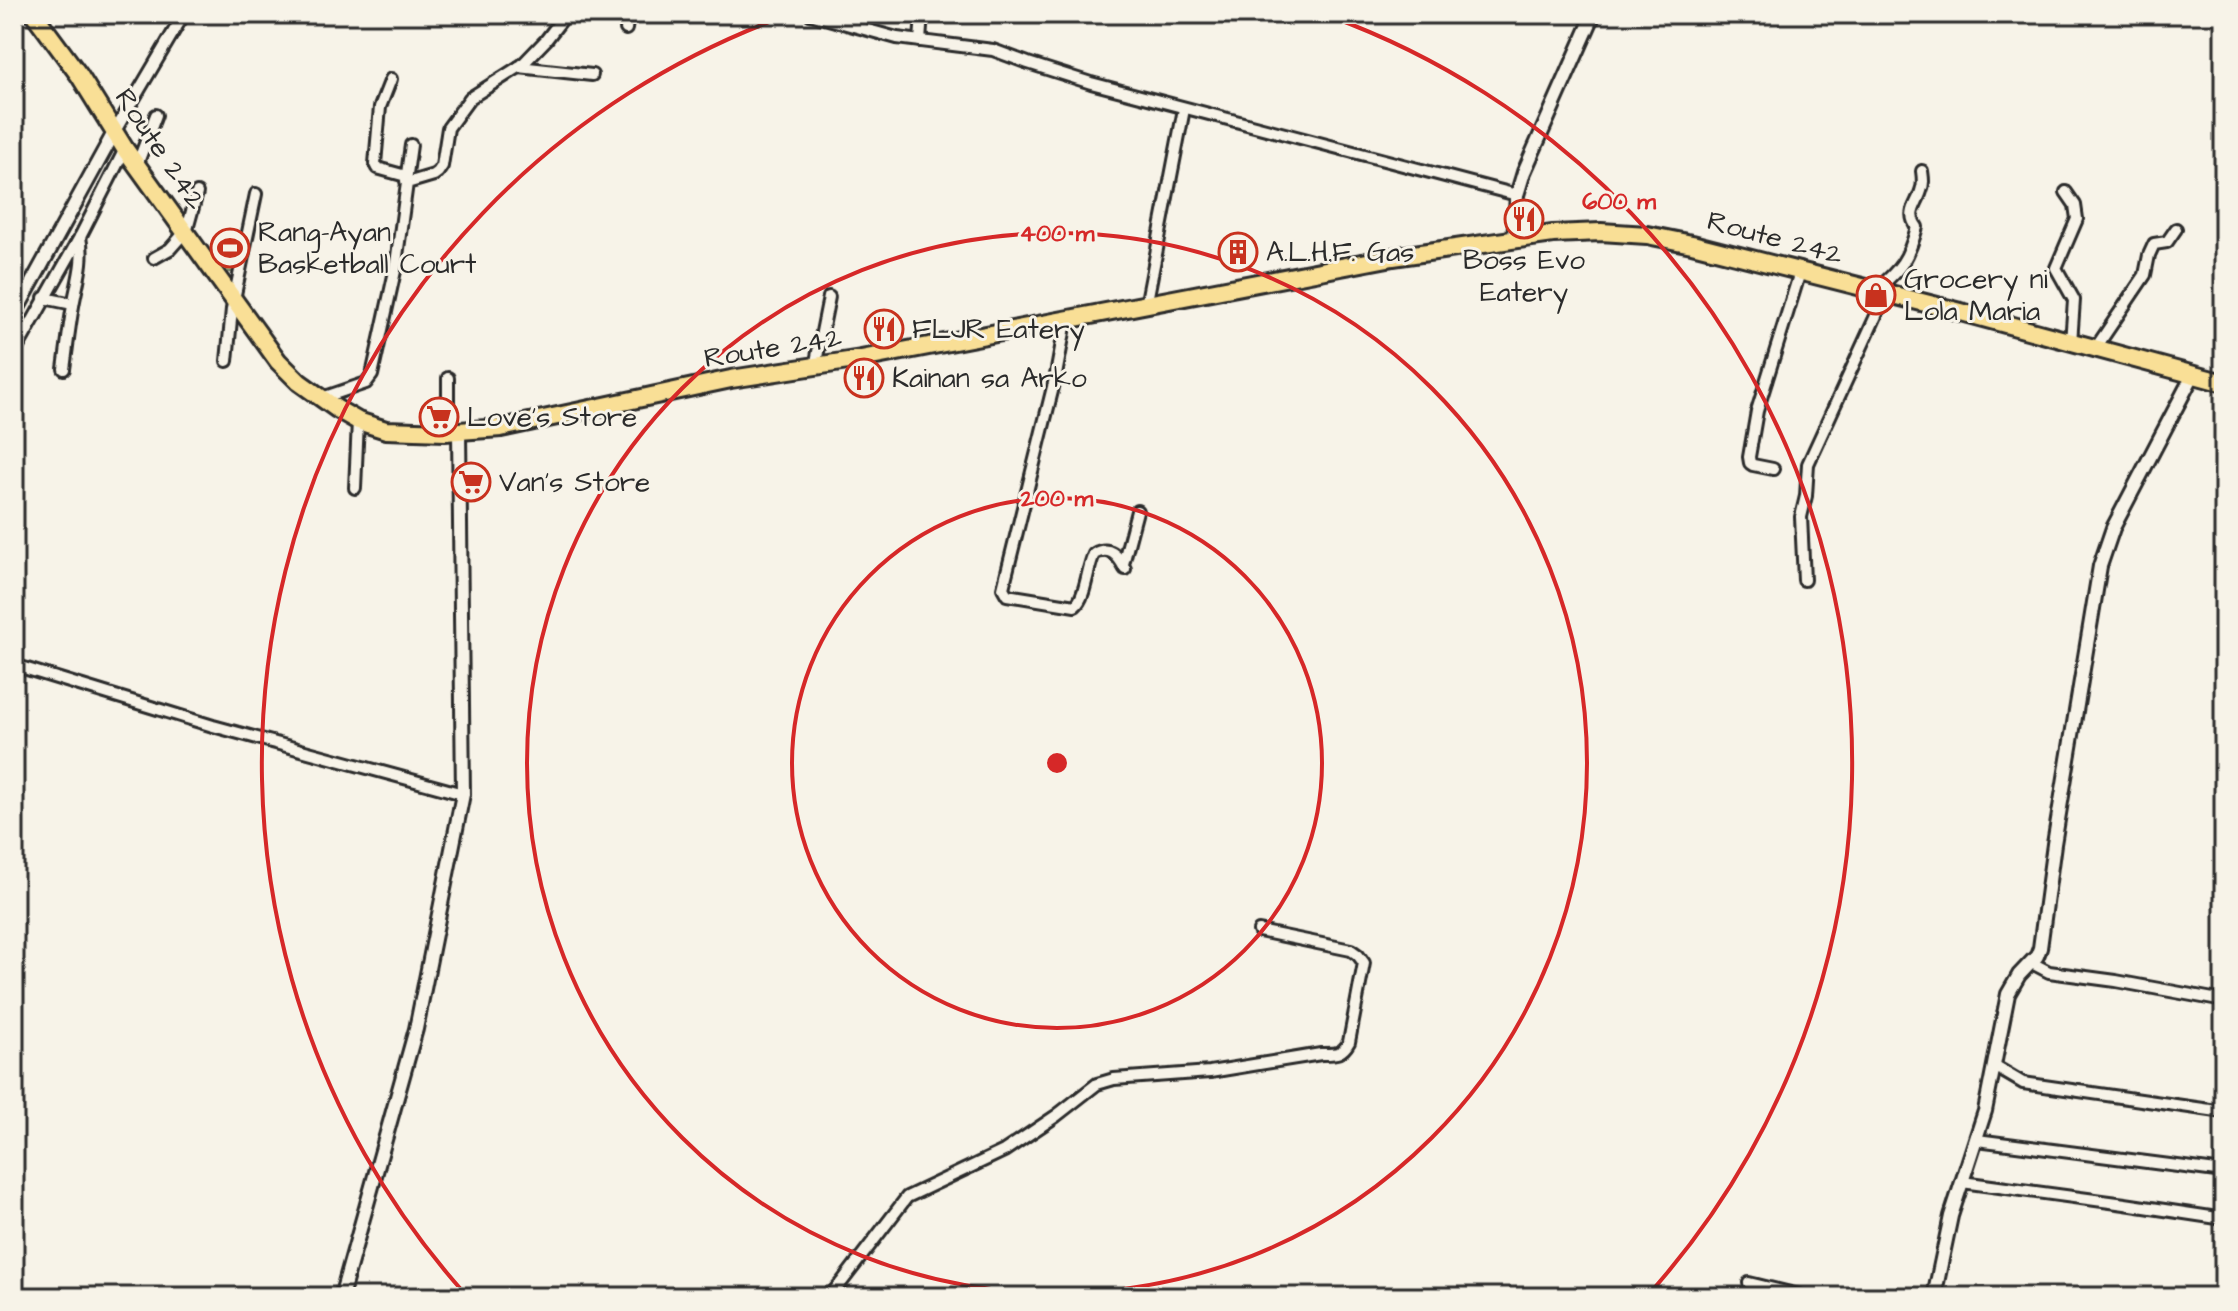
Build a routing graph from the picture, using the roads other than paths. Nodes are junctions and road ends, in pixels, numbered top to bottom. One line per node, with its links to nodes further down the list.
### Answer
1 (34, 14): 16 (main road, Route 242)
2 (184, 14): 16 (street)
3 (566, 14): 11 (street)
4 (628, 14): 9 (street)
5 (810, 14): 8 (street)
6 (922, 14): 10 (street)
7 (1594, 14): 25 (street)
8 (831, 17): 10 (street)
9 (626, 29)
10 (920, 41): 14 (street)
11 (519, 67): 12 (street); 21 (street)
12 (592, 75)
13 (391, 79): 21 (street)
14 (1184, 109): 25 (street); 37 (street)
15 (156, 115): 19 (street)
16 (115, 131): 18 (main road, Route 242); 38 (street)
17 (411, 145): 21 (street)
18 (125, 149): 19 (main road, Route 242); 28 (street)
19 (137, 165): 27 (main road, Route 242)
20 (1922, 171): 32 (street)
21 (406, 179): 49 (street)
22 (2066, 192): 40 (street)
23 (197, 193): 27 (street)
24 (256, 194): 35 (street)
25 (1517, 195): 29 (street)
26 (2176, 229): 41 (street)
27 (185, 233): 30 (street); 35 (main road, Route 242)
28 (80, 237): 34 (street); 36 (street)
29 (1514, 239): 31 (main road, Route 242); 37 (main road, Route 242)
30 (154, 258)
31 (1800, 272): 32 (main road, Route 242); 52 (street)
32 (1880, 293): 40 (main road, Route 242); 55 (street)
33 (829, 297): 44 (street)
34 (44, 298): 36 (street); 42 (street)
35 (234, 300): 43 (street); 49 (main road, Route 242)
36 (73, 304): 45 (street)
37 (1146, 306): 39 (main road, Route 242)
38 (14, 315)
39 (1066, 321): 44 (main road, Route 242); 54 (street)
40 (2067, 342): 41 (main road, Route 242)
41 (2095, 349): 46 (main road, Route 242)
42 (14, 354)
43 (227, 361)
44 (815, 367): 51 (main road, Route 242)
45 (64, 369)
46 (2193, 375): 48 (main road, Route 242); 59 (street)
47 (448, 378): 51 (street)
48 (2224, 383)
49 (321, 399): 50 (main road, Route 242)
50 (358, 421): 51 (main road, Route 242); 53 (street)
51 (454, 432): 57 (street)
52 (1773, 469)
53 (355, 488)
54 (1137, 511)
55 (1804, 580)
56 (14, 665): 57 (street)
57 (463, 794): 68 (street)
58 (1259, 931): 69 (street)
59 (2032, 963): 60 (street); 61 (street)
60 (2224, 1001)
61 (1994, 1066): 62 (street); 63 (street)
62 (2224, 1112)
63 (1977, 1140): 64 (street); 65 (street)
64 (2224, 1172)
65 (1962, 1182): 66 (street); 71 (street)
66 (2224, 1219)
67 (1749, 1283): 70 (street)
68 (341, 1297)
69 (829, 1297)
70 (1807, 1297)
71 (1934, 1297)

